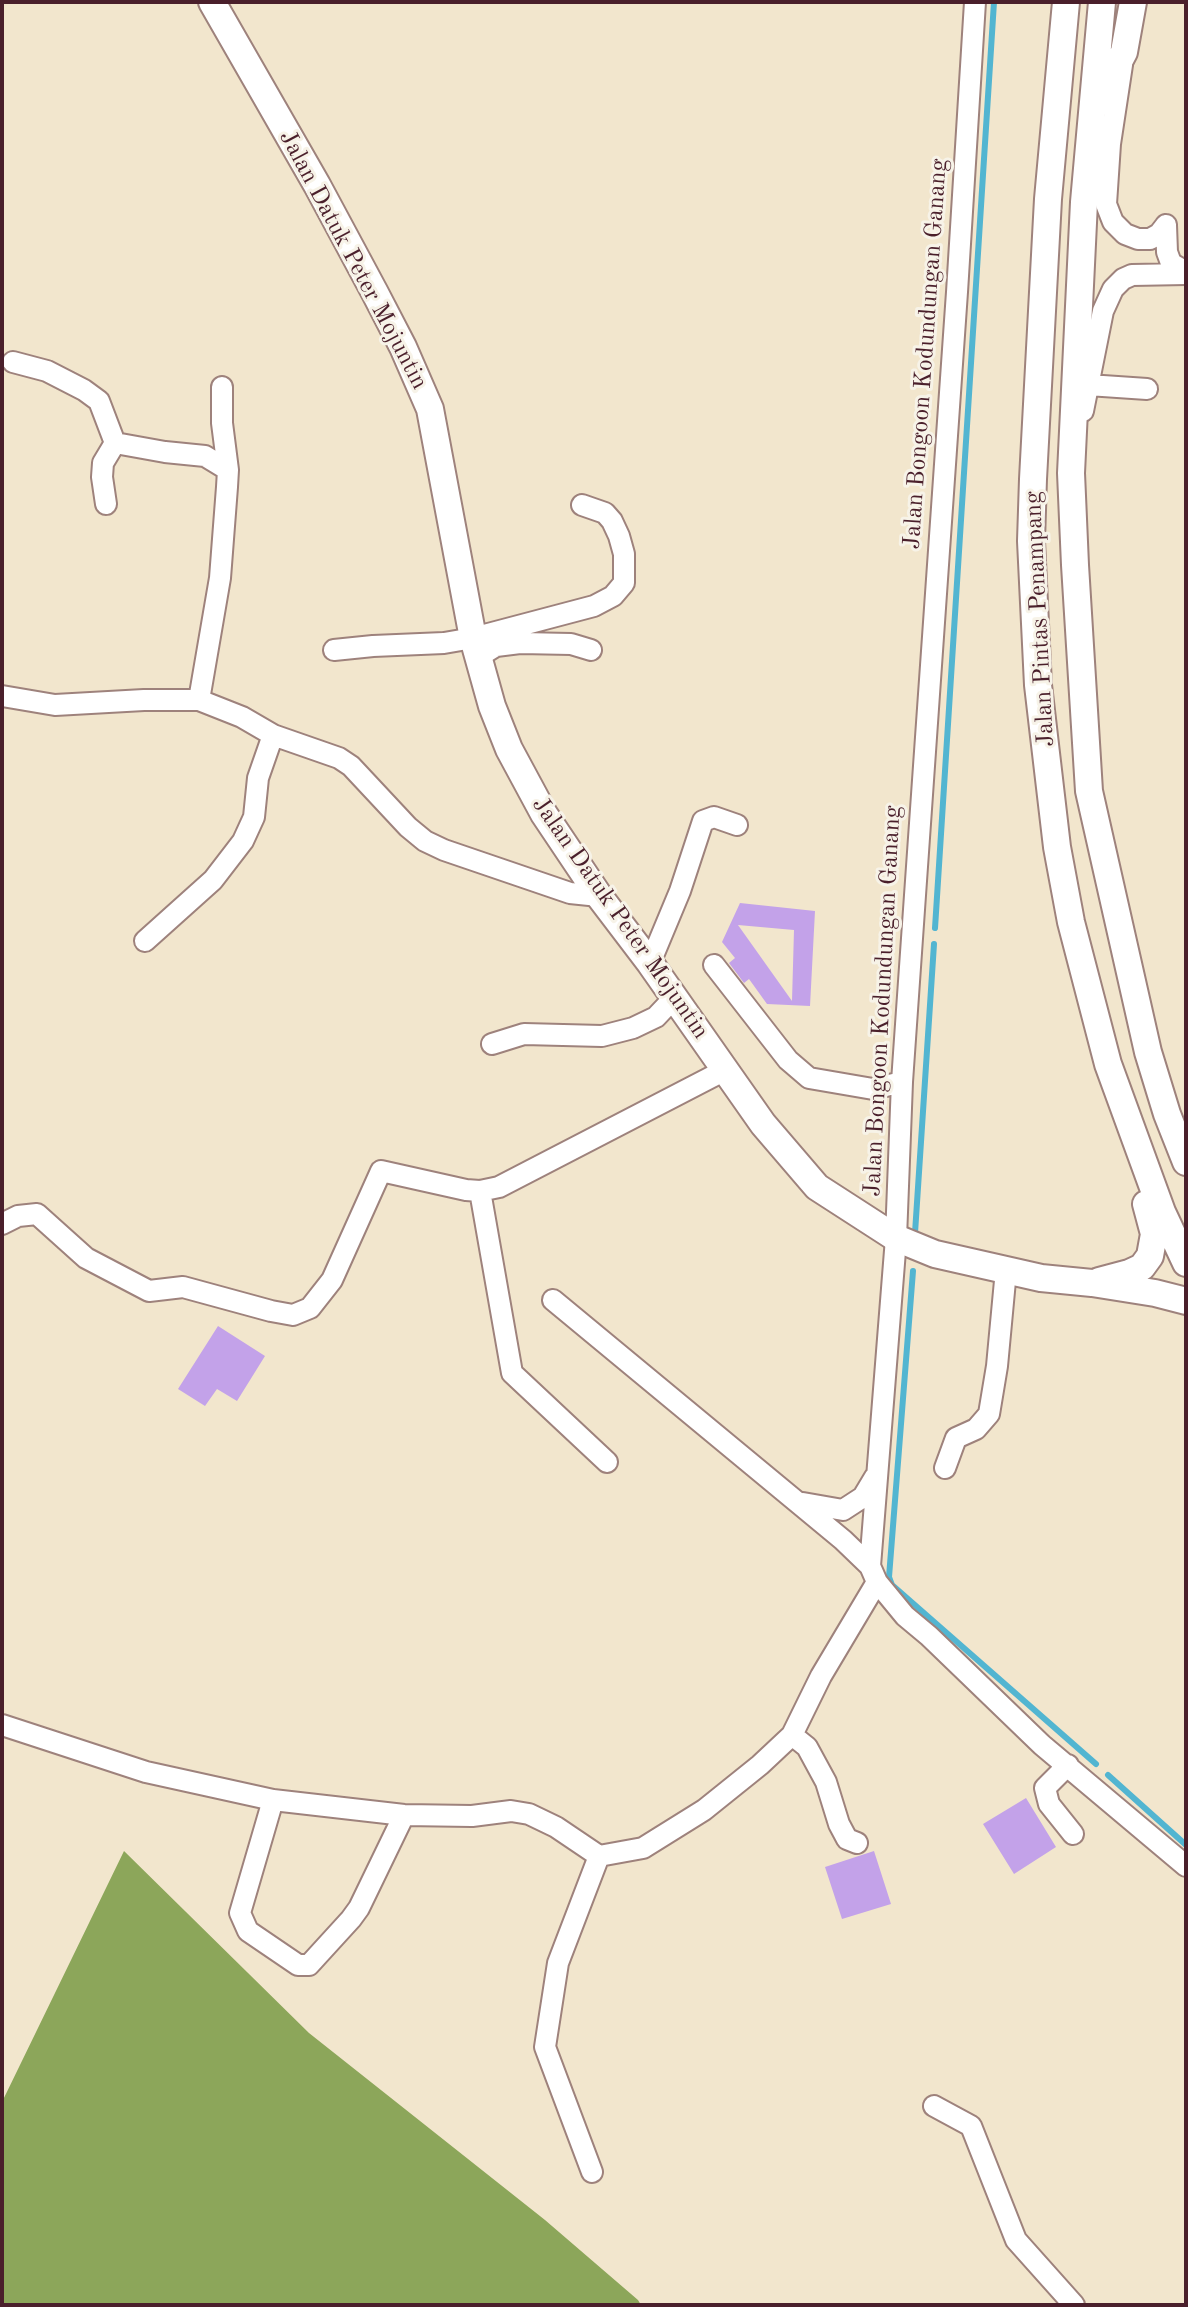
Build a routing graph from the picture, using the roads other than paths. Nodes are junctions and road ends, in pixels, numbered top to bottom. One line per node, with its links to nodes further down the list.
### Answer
1 (212, 2): 18 (main road, Jalan Datuk Peter Mojuntin)
2 (975, 2): 32 (street, Jalan Bongoon Kodundungan Ganang)
3 (1066, 2): 33 (main road, Jalan Pintas Penampang)
4 (1102, 2): 7 (main road, Jalan Pintas Penampang)
5 (1133, 2): 6 (main road)
6 (1124, 52): 7 (main road); 8 (street)
7 (1093, 112): 15 (main road, Jalan Pintas Penampang)
8 (1186, 273): 10 (street)
9 (13, 362): 13 (street)
10 (1088, 385): 12 (street); 15 (street)
11 (222, 387): 14 (street)
12 (1147, 389)
13 (115, 443): 14 (street); 16 (street)
14 (228, 470): 22 (street)
15 (1071, 473): 34 (main road, Jalan Pintas Penampang)
16 (106, 504)
17 (582, 505): 18 (street)
18 (475, 648): 19 (street); 20 (street); 25 (main road, Jalan Datuk Peter Mojuntin)
19 (334, 650)
20 (591, 650)
21 (2, 696): 22 (street)
22 (199, 700): 23 (street)
23 (273, 735): 25 (street); 26 (street)
24 (737, 825): 27 (street)
25 (599, 896): 27 (main road, Jalan Datuk Peter Mojuntin)
26 (145, 941)
27 (650, 963): 29 (main road, Jalan Datuk Peter Mojuntin)
28 (714, 965): 32 (street)
29 (674, 998): 30 (street); 31 (main road, Jalan Datuk Peter Mojuntin)
30 (492, 1044)
31 (725, 1070): 35 (street); 37 (main road, Jalan Datuk Peter Mojuntin)
32 (902, 1082): 37 (street, Jalan Bongoon Kodundungan Ganang)
33 (1119, 1094): 38 (main road, Jalan Pintas Penampang); 41 (main road)
34 (1186, 1162)
35 (480, 1191): 36 (street); 45 (street)
36 (2, 1224)
37 (896, 1238): 39 (main road, Jalan Datuk Peter Mojuntin); 47 (street, Jalan Bongoon Kodundungan Ganang)
38 (1186, 1263)
39 (1006, 1270): 41 (main road, Jalan Datuk Peter Mojuntin); 46 (street)
40 (1186, 1270): 42 (main road)
41 (1092, 1283): 44 (main road, Jalan Datuk Peter Mojuntin)
42 (1186, 1289)
43 (553, 1300): 48 (street)
44 (1186, 1301)
45 (607, 1462)
46 (945, 1468)
47 (877, 1472): 48 (street); 49 (street, Jalan Bongoon Kodundungan Ganang)
48 (795, 1500): 49 (street)
49 (874, 1574): 51 (street); 52 (street)
50 (2, 1725): 53 (street)
51 (792, 1735): 56 (street); 57 (street)
52 (1068, 1765): 55 (street); 58 (street)
53 (273, 1800): 54 (street); 54 (street)
54 (404, 1815): 57 (street)
55 (1073, 1834)
56 (857, 1843)
57 (599, 1856): 60 (street)
58 (1186, 1866)
59 (934, 2106): 61 (street)
60 (592, 2172)
61 (1074, 2305)

